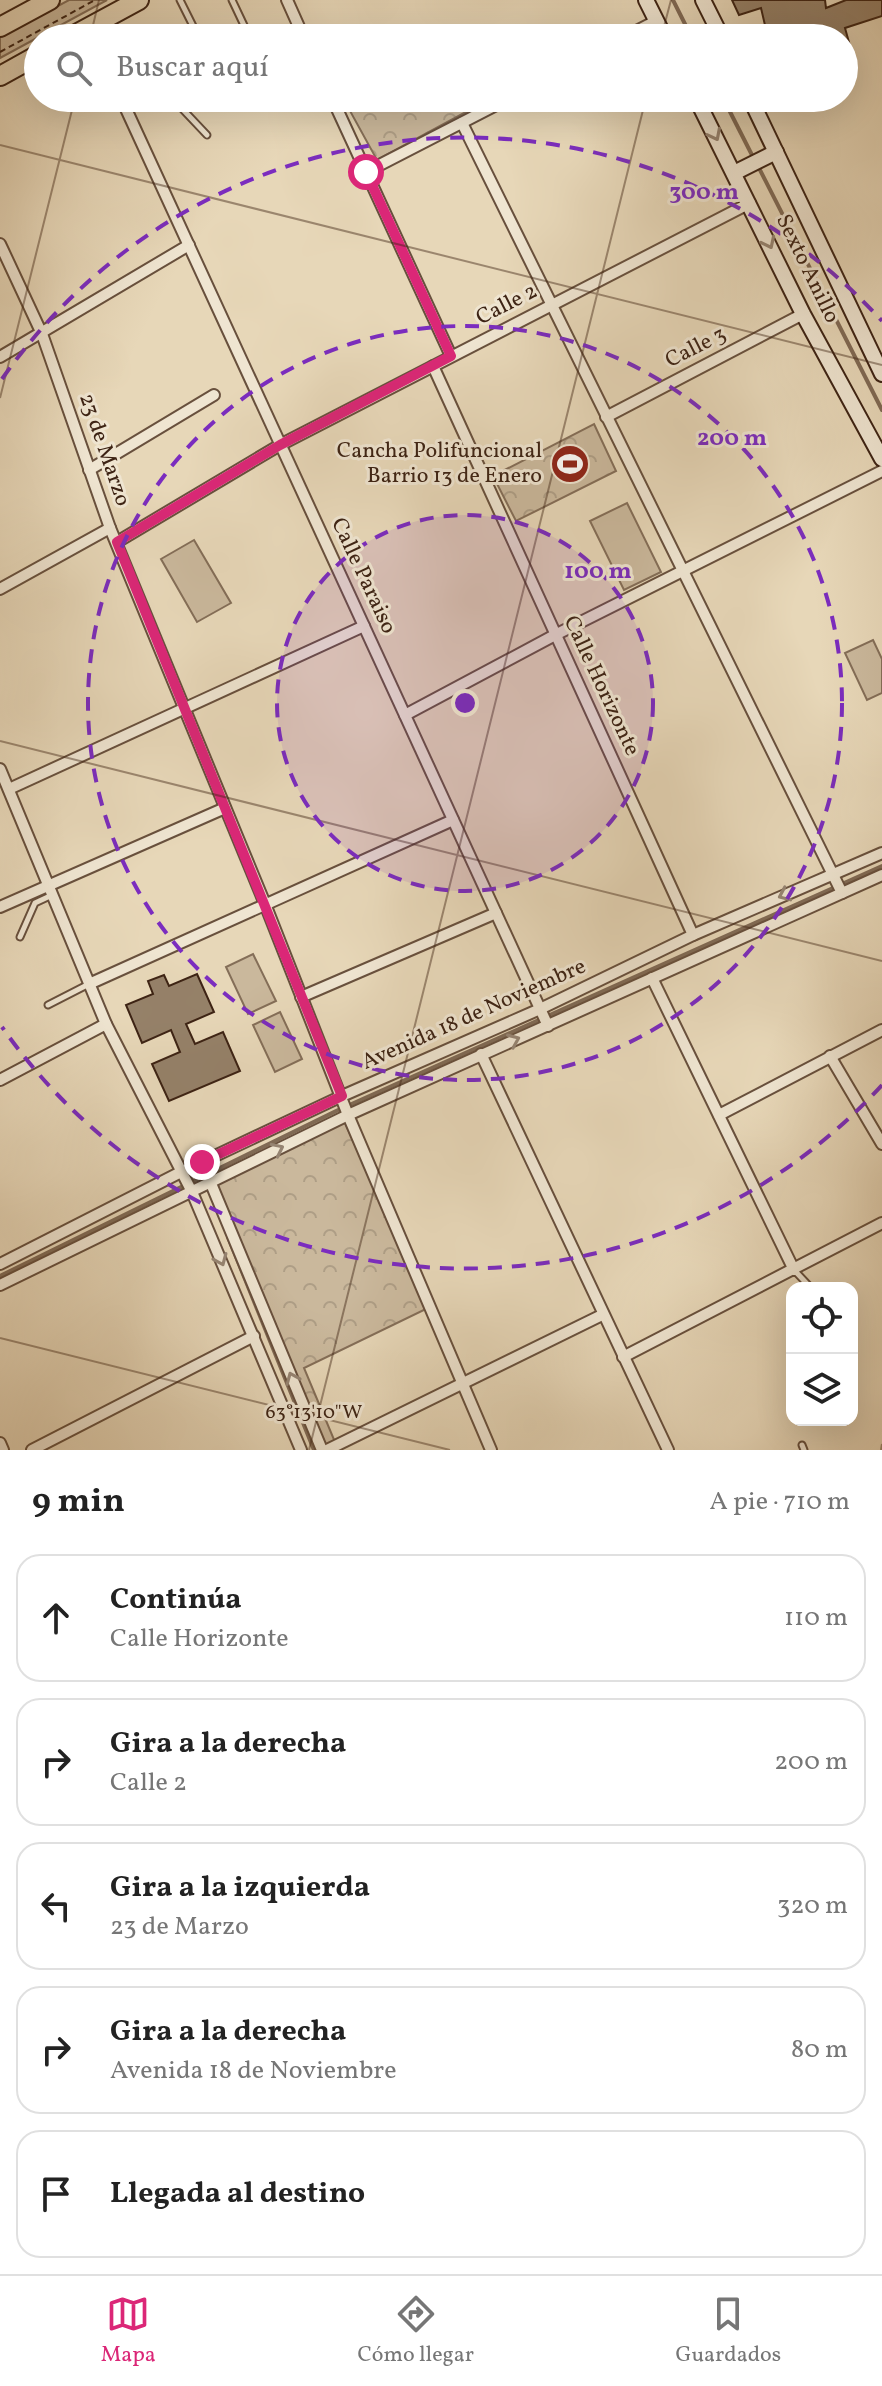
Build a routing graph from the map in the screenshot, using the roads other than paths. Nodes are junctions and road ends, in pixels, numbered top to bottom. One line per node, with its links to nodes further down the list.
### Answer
1 (50, 0): 16 (highway)
2 (139, 0): 9 (highway)
3 (180, 0): 10 (lane)
4 (232, 0): 11 (lane)
5 (287, 0): 12 (street)
6 (646, 0): 8 (main road)
7 (703, 0): 15 (main road)
8 (656, 21): 13 (street); 14 (main road)
9 (105, 24)
10 (192, 24)
11 (243, 24)
12 (298, 24)
13 (650, 24)
14 (658, 24)
15 (715, 24)
16 (0, 27)
17 (24, 63): 18 (highway)
18 (0, 76)
19 (127, 112): 32 (street, Calle Paraiso)
20 (185, 112): 26 (lane)
21 (338, 112): 29 (street)
22 (483, 112): 25 (street)
23 (705, 112): 28 (main road, Sexto Anillo, one-way to 28)
24 (755, 112): 27 (main road, Sexto Anillo)
25 (462, 123): 29 (street); 33 (street)
26 (207, 135)
27 (771, 155): 28 (main road); 39 (main road, Sexto Anillo)
28 (741, 170): 30 (main road, Sexto Anillo)
29 (366, 172): 36 (street)
30 (750, 203): 33 (street, Calle 2); 34 (main road, Sexto Anillo, one-way to 34)
31 (0, 244): 35 (street, 23 de Marzo)
32 (189, 245): 35 (street); 42 (street, Calle Paraiso)
33 (552, 305): 36 (street, Calle 2); 41 (street)
34 (803, 314): 41 (street, Calle 3); 43 (main road, Sexto Anillo)
35 (42, 334): 37 (street); 44 (street, 23 de Marzo)
36 (451, 356): 38 (street, Calle 2)
37 (0, 357)
38 (433, 366): 42 (street, Calle 2); 51 (street, Calle Horizonte)
39 (882, 374)
40 (214, 395): 44 (street)
41 (606, 417): 48 (street)
42 (280, 445): 47 (street, Calle 2); 50 (street, Calle Paraiso)
43 (882, 459)
44 (89, 470): 46 (street, 23 de Marzo)
45 (882, 471): 48 (street)
46 (110, 528): 47 (street, 23 de Marzo); 49 (street)
47 (117, 542): 52 (street, 23 de Marzo)
48 (683, 569): 51 (street); 61 (street)
49 (0, 589)
50 (364, 626): 52 (street); 53 (street, Calle Paraiso)
51 (555, 635): 53 (street); 66 (street, Calle Horizonte)
52 (185, 708): 55 (street); 56 (street, 23 de Marzo)
53 (405, 715): 57 (street, Calle Paraiso)
54 (0, 769): 55 (street)
55 (9, 789): 60 (street)
56 (225, 808): 60 (street); 63 (street, 23 de Marzo)
57 (453, 820): 63 (street); 65 (street, Calle Paraiso)
58 (882, 853): 61 (street, Avenida 18 de Noviembre)
59 (882, 875): 61 (street, Avenida 18 de Noviembre)
60 (45, 884): 62 (street); 64 (street)
61 (836, 884): 66 (street, Avenida 18 de Noviembre, one-way to 66); 68 (street, Avenida 18 de Noviembre)
62 (50, 896): 67 (lane); 69 (street)
63 (265, 904): 69 (street); 70 (street, 23 de Marzo)
64 (0, 907)
65 (496, 913): 70 (street); 72 (street, Calle Paraiso)
66 (693, 935): 72 (street, Avenida 18 de Noviembre)
67 (20, 937)
68 (652, 978): 72 (street, Avenida 18 de Noviembre); 79 (street)
69 (89, 984): 71 (lane); 73 (street)
70 (301, 997): 78 (street, 23 de Marzo)
71 (48, 1005)
72 (544, 1017): 75 (street, Avenida 18 de Noviembre, one-way to 72); 78 (street, Avenida 18 de Noviembre)
73 (106, 1024): 77 (street); 82 (street)
74 (882, 1030): 76 (street)
75 (481, 1054): 78 (street, Avenida 18 de Noviembre); 90 (street)
76 (830, 1056): 79 (street); 80 (street)
77 (0, 1080)
78 (345, 1106): 81 (street, Avenida 18 de Noviembre); 83 (street, Avenida 18 de Noviembre, one-way to 78); 93 (street, 23 de Marzo)
79 (719, 1115): 87 (street)
80 (882, 1144)
81 (203, 1164): 82 (street, Avenida 18 de Noviembre); 83 (street)
82 (182, 1174): 84 (street); 86 (street, Avenida 18 de Noviembre)
83 (209, 1182): 84 (street, Avenida 18 de Noviembre); 98 (street, one-way to 83)
84 (192, 1190): 89 (street, Avenida 18 de Noviembre); 91 (street, one-way to 91)
85 (882, 1223): 87 (street)
86 (0, 1264)
87 (794, 1270): 88 (lane); 92 (street)
88 (805, 1282)
89 (0, 1285)
90 (602, 1315): 92 (street); 93 (street)
91 (254, 1336): 96 (street); 97 (street)
92 (623, 1357): 100 (street)
93 (460, 1383): 98 (street); 99 (street, 23 de Marzo)
94 (0, 1443): 95 (street)
95 (3, 1450)
96 (32, 1450)
97 (301, 1450)
98 (325, 1450)
99 (491, 1450)
100 (668, 1450)

